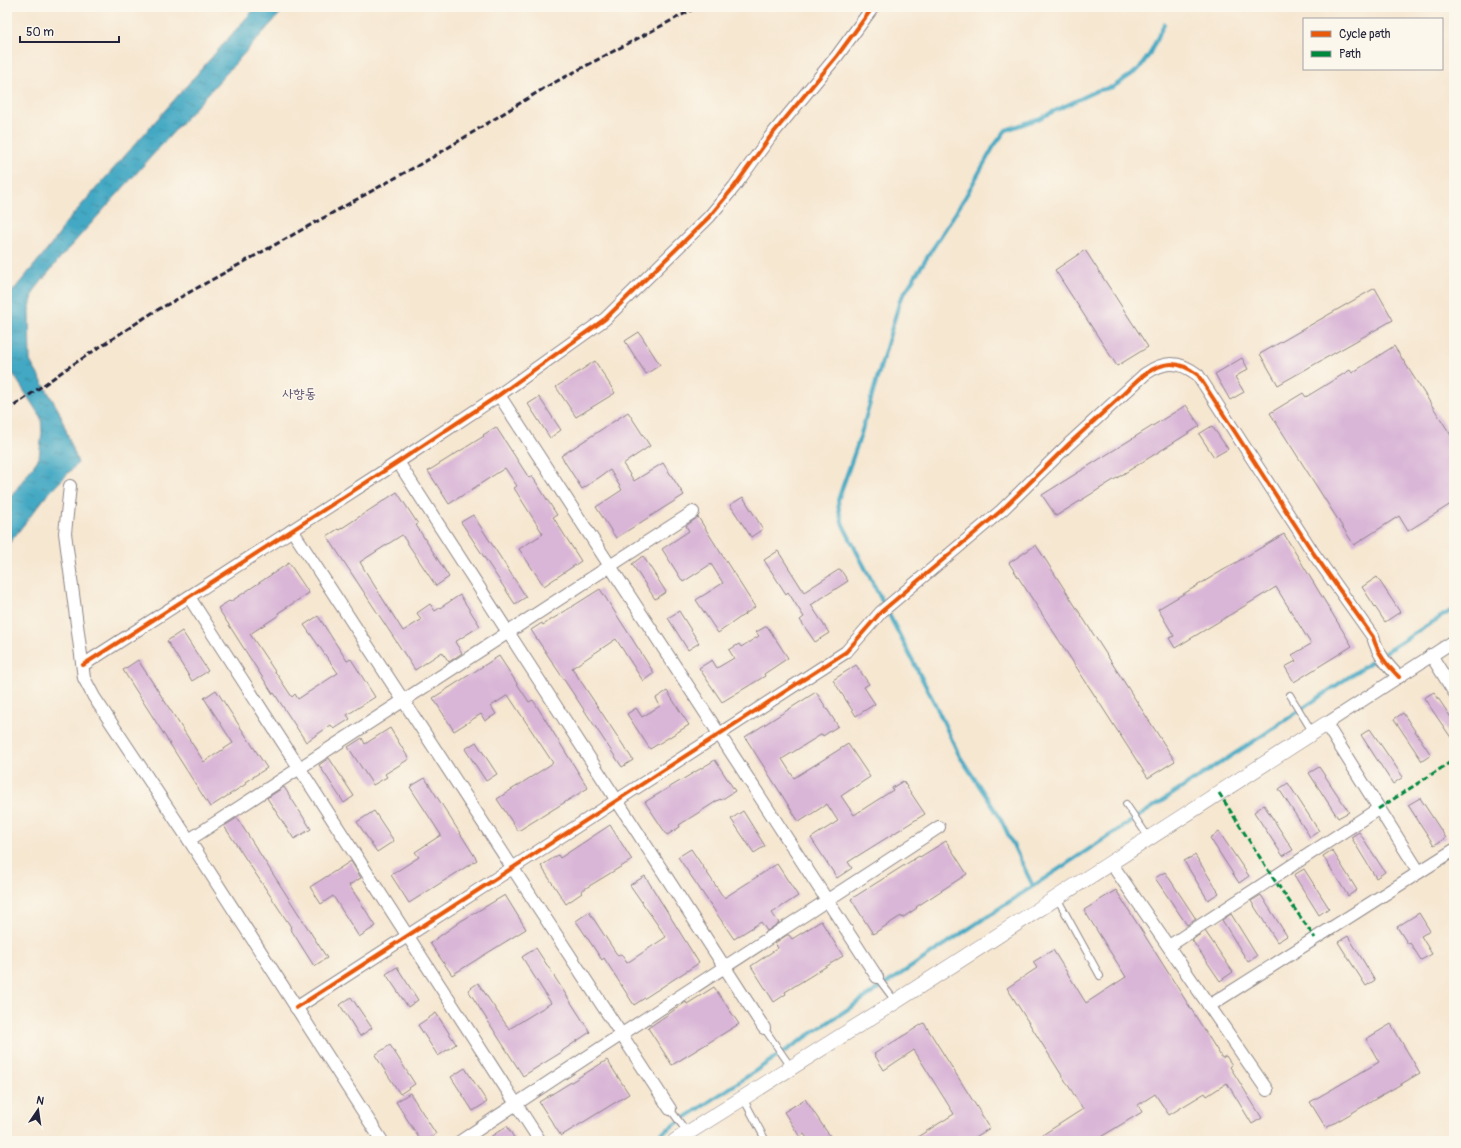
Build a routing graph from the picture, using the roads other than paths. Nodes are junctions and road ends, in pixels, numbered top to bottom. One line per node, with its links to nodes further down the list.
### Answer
1 (873, 7): 2 (street)
2 (499, 395): 3 (street); 7 (street)
3 (398, 462): 6 (street); 9 (street)
4 (70, 486): 12 (street)
5 (693, 512): 7 (street)
6 (292, 530): 8 (street); 16 (street)
7 (610, 566): 9 (street); 19 (street)
8 (189, 597): 12 (street); 20 (street)
9 (508, 632): 16 (street); 21 (street)
10 (1454, 640): 11 (street)
11 (1431, 655): 13 (street); 14 (street)
12 (83, 665): 26 (street)
13 (1399, 677): 17 (street); 19 (street)
14 (1454, 692)
15 (1290, 695): 18 (lane)
16 (403, 701): 20 (street); 29 (street)
17 (1326, 724): 18 (street); 23 (street)
18 (1309, 726): 25 (street)
19 (719, 734): 21 (street); 32 (street)
20 (300, 768): 26 (street); 33 (street)
21 (617, 800): 29 (street); 35 (street)
22 (1126, 804): 25 (lane)
23 (1378, 809): 30 (street); 34 (street)
24 (939, 827): 32 (street)
25 (1149, 838): 28 (street)
26 (189, 840): 40 (street)
27 (1454, 850): 30 (street)
28 (1111, 863): 31 (street); 34 (street)
29 (513, 868): 33 (street); 42 (street)
30 (1419, 872): 39 (street)
31 (1057, 898): 36 (lane); 38 (street)
32 (827, 901): 35 (street); 37 (street)
33 (408, 935): 40 (street); 46 (street)
34 (1169, 946): 39 (street)
35 (725, 968): 41 (street); 42 (street)
36 (1100, 976)
37 (878, 980): 38 (lane)
38 (892, 998): 43 (street)
39 (1209, 1006): 44 (street)
40 (296, 1008): 49 (street)
41 (764, 1028): 43 (lane)
42 (621, 1033): 46 (street); 47 (street)
43 (788, 1062): 45 (street)
44 (1267, 1090)
45 (743, 1098): 48 (street); 52 (lane)
46 (516, 1104): 50 (street); 51 (street)
47 (672, 1112): 48 (lane)
48 (681, 1133)
49 (382, 1141)
50 (461, 1141)
51 (540, 1141)
52 (766, 1141)

